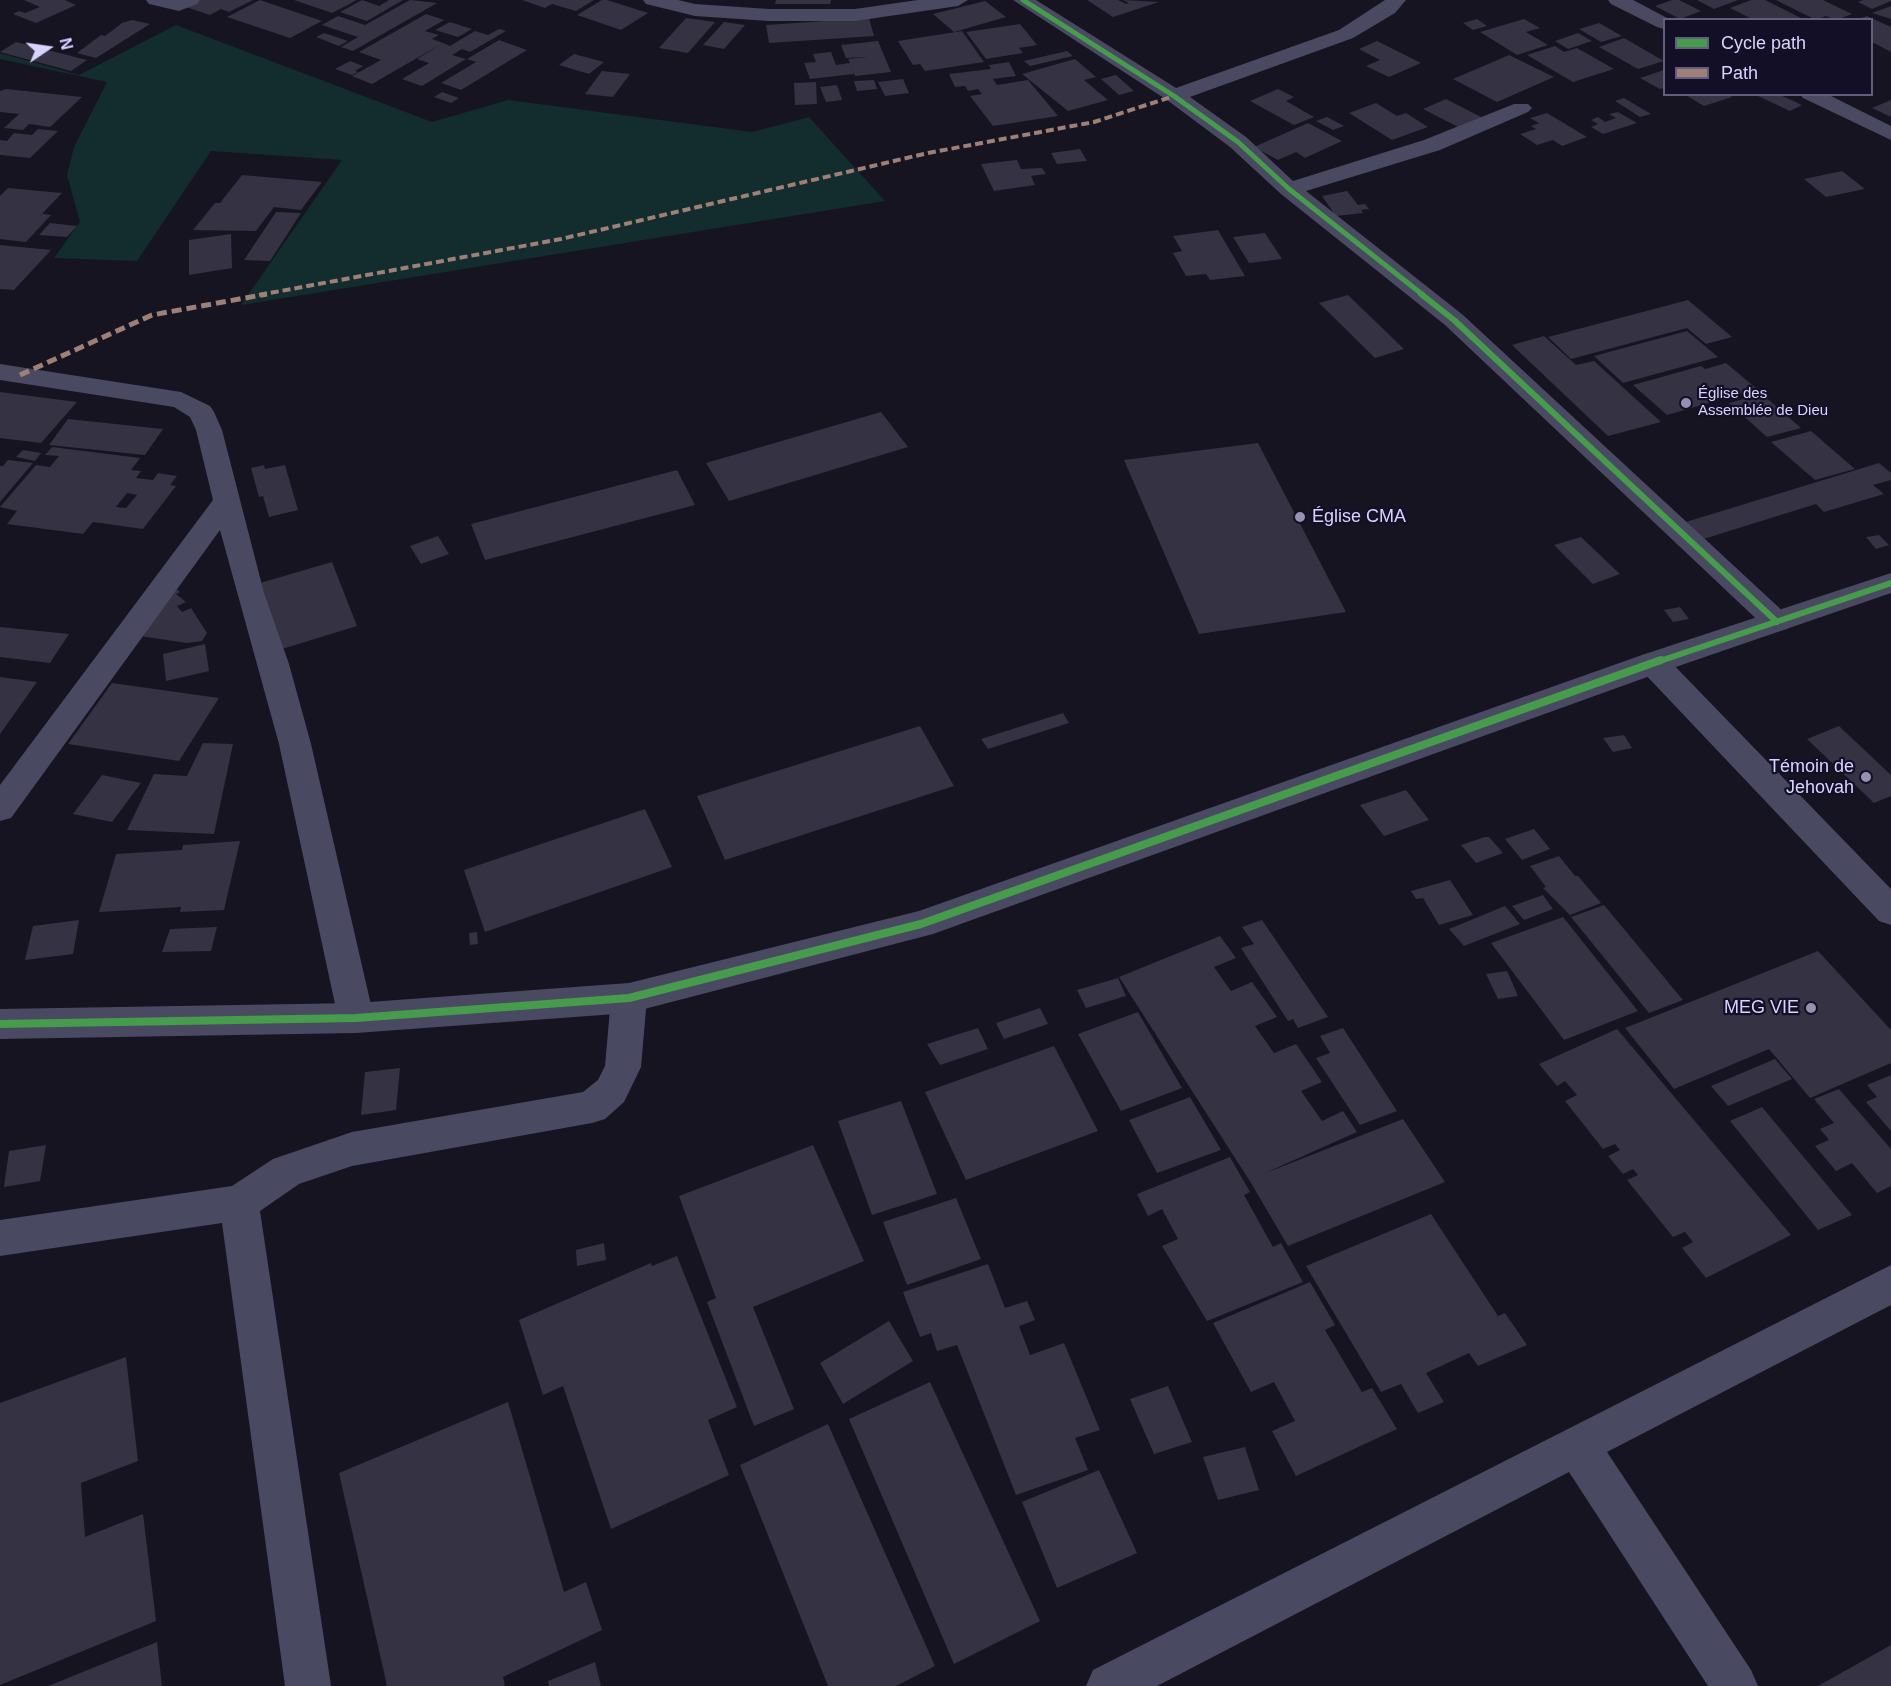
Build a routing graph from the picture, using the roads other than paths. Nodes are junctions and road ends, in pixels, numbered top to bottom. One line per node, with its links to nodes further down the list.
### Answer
1 (156, 0): 2 (street)
2 (190, 0)
3 (653, 0): 4 (street)
4 (958, 0)
5 (1023, 0): 9 (street)
6 (1396, 0): 9 (street)
7 (1618, 0): 8 (street)
8 (1663, 22)
9 (1174, 96): 13 (street)
10 (1814, 96): 12 (street)
11 (1521, 108): 13 (street)
12 (1891, 134)
13 (1289, 189): 17 (street)
14 (0, 372): 15 (street)
15 (228, 500): 19 (street); 22 (street)
16 (1891, 583): 17 (street)
17 (1777, 622): 18 (street)
18 (1653, 663): 20 (street); 21 (street)
19 (0, 809)
20 (1891, 911)
21 (629, 998): 22 (street); 24 (street)
22 (356, 1018): 23 (street)
23 (0, 1024)
24 (239, 1203): 25 (street); 28 (street)
25 (0, 1238)
26 (1891, 1284): 27 (street)
27 (1577, 1445): 29 (street); 30 (street)
28 (308, 1686)
29 (1109, 1686)
30 (1735, 1686)

